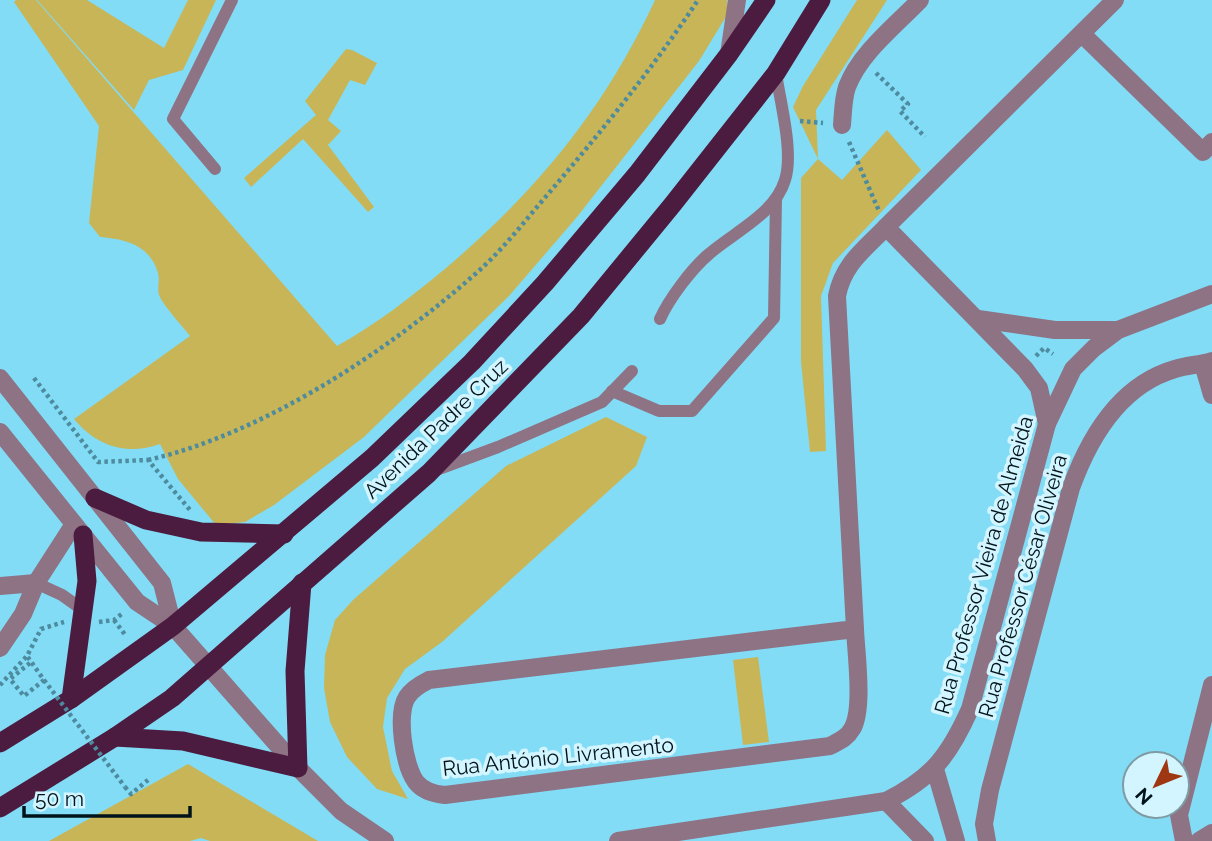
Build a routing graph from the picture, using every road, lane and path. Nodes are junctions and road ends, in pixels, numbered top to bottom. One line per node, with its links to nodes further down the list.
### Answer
1 (232, 0): 16 (lane)
2 (698, 0): 33 (path)
3 (737, 0): 9 (street, Avenida Padre Cruz)
4 (766, 0): 9 (highway, Avenida Padre Cruz)
5 (821, 0): 11 (highway, Avenida Padre Cruz)
6 (920, 0): 13 (street)
7 (1115, 0): 8 (street, Rua António Livramento)
8 (1082, 34): 15 (street); 18 (street, Rua António Livramento)
9 (729, 54): 38 (highway, Avenida Padre Cruz)
10 (873, 70): 14 (path)
11 (776, 73): 12 (lane); 34 (highway, Avenida Padre Cruz)
12 (783, 120): 13 (path); 17 (lane)
13 (842, 125): 18 (path)
14 (925, 137)
15 (1212, 142)
16 (215, 169)
17 (776, 199): 20 (lane); 29 (lane)
18 (886, 228): 21 (street); 47 (street, Rua António Livramento)
19 (1212, 295): 22 (street, Rua Professor Vieira de Almeida)
20 (660, 319)
21 (978, 319): 22 (street); 31 (street)
22 (1118, 330): 31 (street, Rua Professor Vieira de Almeida)
23 (1053, 354): 24 (path)
24 (1036, 357)
25 (1207, 363): 30 (street); 69 (street, Rua Professor César Oliveira)
26 (632, 371): 29 (lane)
27 (0, 378): 35 (street)
28 (34, 378): 33 (path)
29 (612, 391): 34 (lane)
30 (1212, 395)
31 (1047, 424): 60 (street, Rua Professor Vieira de Almeida)
32 (0, 432): 36 (street)
33 (148, 460): 37 (path)
34 (429, 473): 40 (highway, Avenida Padre Cruz)
35 (95, 498): 37 (highway); 46 (street)
36 (79, 529): 39 (street); 43 (highway); 46 (street)
37 (201, 532): 38 (highway)
38 (284, 534): 46 (highway, Avenida Padre Cruz)
39 (36, 583): 41 (street); 43 (lane); 49 (street)
40 (302, 583): 52 (highway, Avenida Padre Cruz); 59 (highway)
41 (0, 586)
42 (129, 608): 44 (path)
43 (85, 617): 44 (path); 56 (highway)
44 (114, 620): 48 (path)
45 (65, 621): 50 (path)
46 (173, 626): 52 (street); 56 (highway, Avenida Padre Cruz)
47 (855, 629): 47 (street, Rua António Livramento)
48 (131, 642)
49 (0, 648)
50 (27, 656): 51 (path); 54 (path)
51 (30, 663): 53 (path); 53 (path)
52 (209, 667): 57 (highway, Avenida Padre Cruz); 59 (street)
53 (44, 680): 61 (path, bridge)
54 (0, 685)
55 (1212, 685): 70 (street)
56 (71, 699): 58 (highway, Avenida Padre Cruz)
57 (115, 737): 59 (highway); 63 (highway, Avenida Padre Cruz)
58 (0, 743)
59 (298, 768): 65 (street)
60 (935, 769): 62 (street, Rua Professor Vieira de Almeida); 68 (street)
61 (148, 780)
62 (886, 801): 66 (street, Rua Professor Vieira de Almeida); 67 (street)
63 (0, 808)
64 (1212, 833): 71 (street)
65 (385, 841)
66 (618, 841)
67 (925, 841)
68 (957, 841)
69 (987, 841)
70 (1184, 841)
71 (1199, 841)

